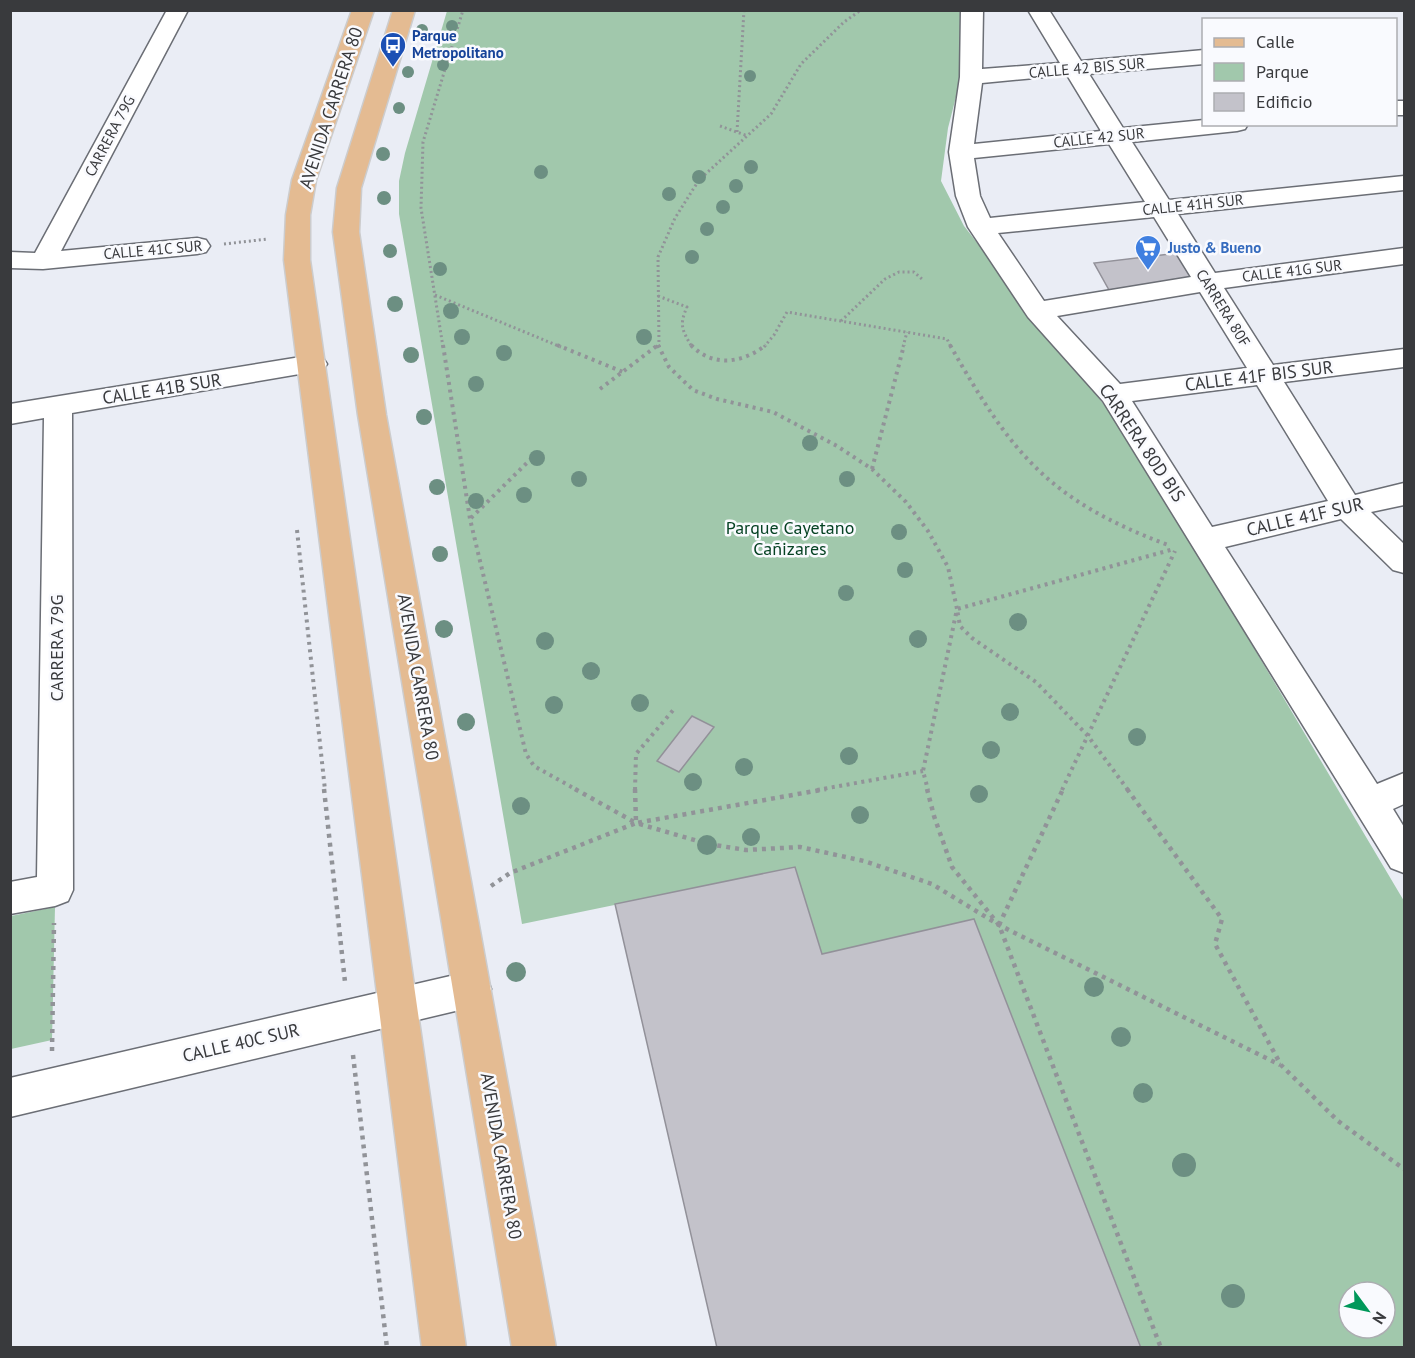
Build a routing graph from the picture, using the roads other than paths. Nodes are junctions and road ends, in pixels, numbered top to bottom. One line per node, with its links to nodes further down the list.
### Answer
1 (178, 10): 18 (street, CARRERA 79G)
2 (363, 10): 22 (main road, AVENIDA CARRERA 80)
3 (404, 10): 35 (main road, AVENIDA CARRERA 80)
4 (972, 10): 8 (street, CARRERA 80D BIS)
5 (1038, 10): 7 (street, CARRERA 80F)
6 (1202, 57): 7 (street, CALLE 42 BIS SUR)
7 (1075, 69): 8 (street, CALLE 42 BIS SUR); 10 (street, CARRERA 80F)
8 (971, 77): 11 (street, CARRERA 80D BIS)
9 (1219, 126): 10 (street, CALLE 42 SUR)
10 (1117, 137): 11 (street, CALLE 42 SUR); 13 (street, CARRERA 80F)
11 (960, 152): 14 (street, CARRERA 80D BIS)
12 (1404, 183): 13 (street, CALLE 41H SUR)
13 (1161, 208): 14 (street, CALLE 41H SUR); 19 (street, CARRERA 80F)
14 (981, 227): 20 (street, CARRERA 80D BIS)
15 (197, 246): 18 (street, CALLE 41C SUR)
16 (1404, 256): 19 (street, CALLE 41G SUR)
17 (10, 260): 18 (street, CALLE 41C SUR)
18 (43, 261)
19 (1207, 282): 20 (street, CALLE 41G SUR); 23 (street, CARRERA 80F)
20 (1037, 311): 24 (street, CARRERA 80D BIS)
21 (1404, 358): 23 (street, CALLE 41F BIS SUR)
22 (313, 364): 25 (street, CALLE 41B SUR); 36 (main road, AVENIDA CARRERA 80)
23 (1264, 374): 24 (street, CALLE 41F BIS SUR); 28 (street, CARRERA 80F)
24 (1113, 394): 29 (street, CARRERA 80D BIS)
25 (58, 406): 26 (street, CALLE 41B SUR); 34 (street, CARRERA 79G)
26 (10, 414)
27 (1404, 494): 28 (street, CALLE 41F SUR)
28 (1347, 507): 29 (street, CALLE 41F SUR); 30 (street, CARRERA 80F)
29 (1191, 544): 32 (street, CARRERA 80D BIS)
30 (1404, 562)
31 (1404, 788): 32 (street)
32 (1371, 803): 33 (street, CARRERA 80D BIS)
33 (1404, 857)
34 (10, 898)
35 (472, 989): 36 (street, CALLE 40C SUR); 39 (main road, AVENIDA CARRERA 80)
36 (398, 1007): 37 (street, CALLE 40C SUR); 38 (main road, AVENIDA CARRERA 80)
37 (10, 1098)
38 (444, 1347)
39 (534, 1347)

